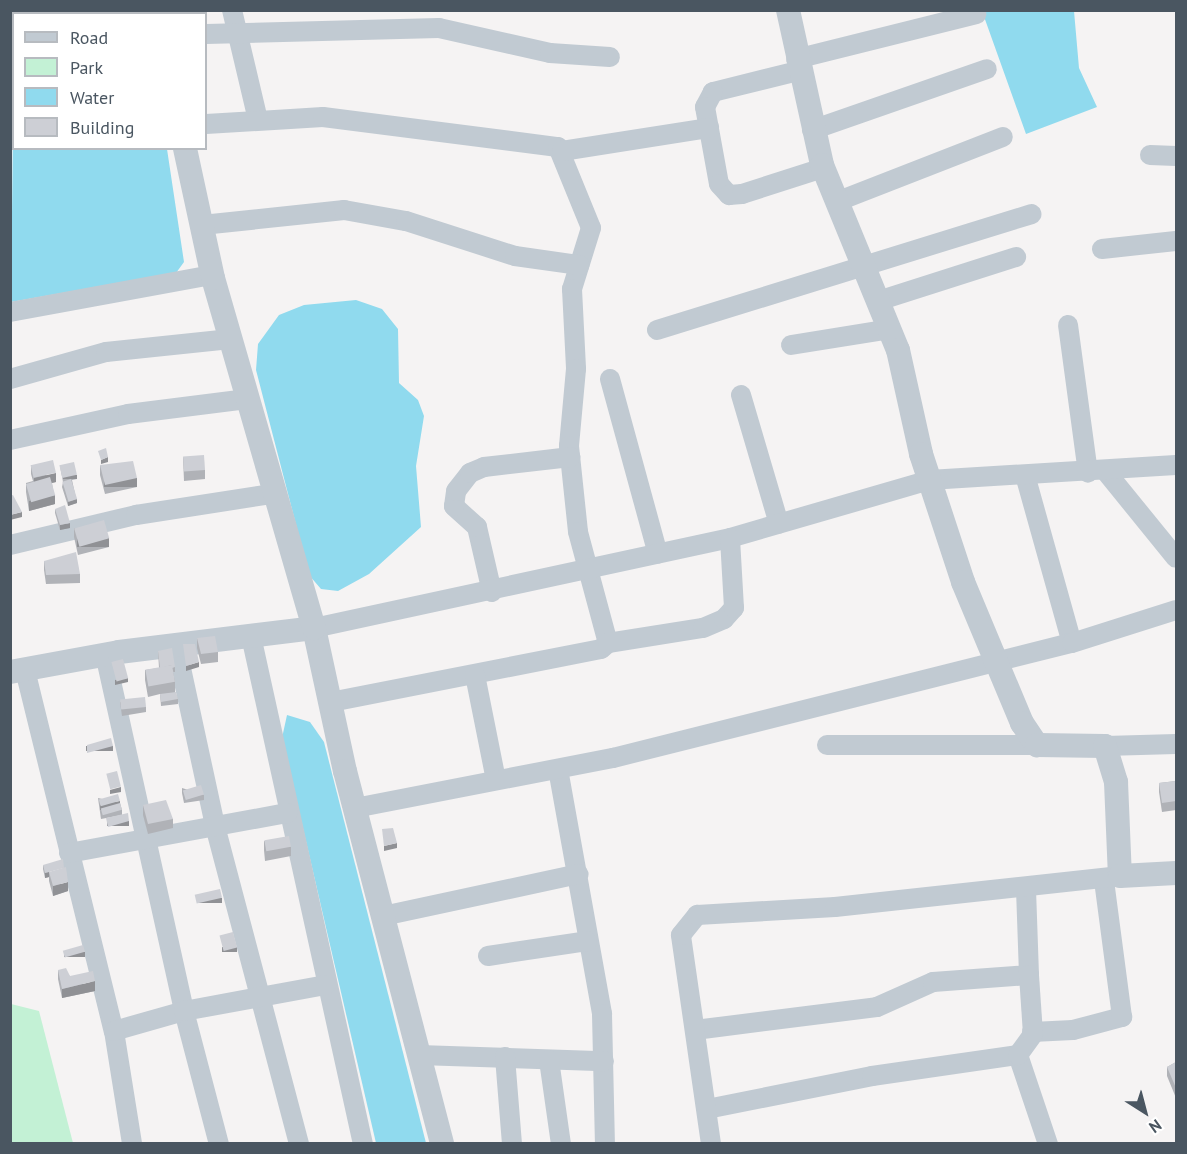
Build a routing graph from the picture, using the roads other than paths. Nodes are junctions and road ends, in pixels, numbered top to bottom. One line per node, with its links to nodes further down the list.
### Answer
1 (232, 10): 5 (street)
2 (788, 10): 8 (street)
3 (976, 14): 8 (street)
4 (422, 19): 5 (street); 7 (street)
5 (236, 31): 6 (street); 10 (street)
6 (207, 34)
7 (610, 57)
8 (797, 65): 12 (street); 13 (street)
9 (987, 69): 13 (street)
10 (258, 120): 11 (street); 16 (street)
11 (207, 124)
12 (709, 128): 16 (street); 19 (street)
13 (812, 130): 19 (street)
14 (1003, 137): 20 (street)
15 (185, 150): 22 (street)
16 (562, 151): 26 (street)
17 (1150, 155): 18 (street)
18 (1176, 156)
19 (823, 168): 20 (street)
20 (836, 202): 27 (street)
21 (1031, 214): 27 (street)
22 (202, 225): 26 (street); 28 (street)
23 (1176, 241): 24 (street)
24 (1102, 249)
25 (1016, 257): 29 (street)
26 (579, 265): 41 (street)
27 (864, 269): 29 (street); 33 (street)
28 (212, 275): 30 (street); 34 (street)
29 (878, 301): 32 (street)
30 (10, 312)
31 (1068, 325): 43 (street)
32 (890, 329): 35 (street); 45 (street)
33 (657, 330)
34 (230, 339): 36 (street); 39 (street)
35 (791, 345)
36 (10, 379)
37 (610, 379): 50 (street)
38 (741, 395): 47 (street)
39 (247, 399): 40 (street); 46 (street)
40 (10, 440)
41 (570, 457): 52 (street); 53 (street)
42 (1176, 465): 43 (street)
43 (1098, 473): 44 (street); 51 (street)
44 (1025, 476): 45 (street); 58 (street)
45 (929, 480): 47 (street); 61 (street)
46 (272, 494): 49 (street); 55 (street)
47 (779, 524): 48 (street)
48 (730, 538): 50 (street); 57 (street)
49 (10, 545)
50 (658, 554): 52 (street)
51 (1176, 558)
52 (591, 572): 53 (street); 57 (street)
53 (492, 592): 55 (street)
54 (1176, 610): 58 (street)
55 (314, 628): 56 (street); 64 (street)
56 (251, 636): 59 (street); 72 (street)
57 (608, 643): 63 (street)
58 (1072, 643): 61 (street)
59 (176, 645): 60 (street); 73 (street)
60 (105, 654): 62 (street); 74 (street)
61 (996, 661): 67 (street); 69 (street)
62 (18, 671): 75 (street)
63 (475, 675): 64 (street); 70 (street)
64 (330, 702): 71 (street)
65 (1176, 744): 68 (street)
66 (827, 745): 67 (street)
67 (1037, 745): 68 (street)
68 (1105, 746): 78 (street)
69 (558, 769): 70 (street); 77 (street)
70 (496, 780): 71 (street)
71 (355, 808): 80 (street)
72 (287, 813): 73 (street); 84 (street)
73 (215, 826): 74 (street); 85 (street)
74 (146, 838): 75 (street); 86 (street)
75 (69, 853): 88 (street)
76 (1176, 873): 78 (street)
77 (579, 874): 80 (street); 81 (street)
78 (1112, 878): 79 (street); 89 (street)
79 (1026, 888): 83 (street); 87 (street)
80 (383, 916): 90 (street)
81 (587, 941): 82 (street); 94 (street)
82 (488, 956)
83 (1029, 975): 87 (street); 89 (street)
84 (326, 985): 85 (street); 99 (street)
85 (263, 995): 86 (street); 98 (street)
86 (184, 1011): 88 (street); 97 (street)
87 (695, 1030): 95 (street)
88 (114, 1031): 96 (street)
89 (1032, 1032): 91 (street)
90 (419, 1055): 92 (street); 100 (street)
91 (1018, 1055): 95 (street); 105 (street)
92 (505, 1057): 93 (street); 101 (street)
93 (549, 1060): 94 (street); 102 (street)
94 (604, 1061): 103 (street)
95 (707, 1109): 104 (street)
96 (132, 1143)
97 (219, 1143)
98 (299, 1143)
99 (363, 1143)
100 (442, 1143)
101 (512, 1143)
102 (561, 1143)
103 (605, 1143)
104 (711, 1143)
105 (1048, 1143)

